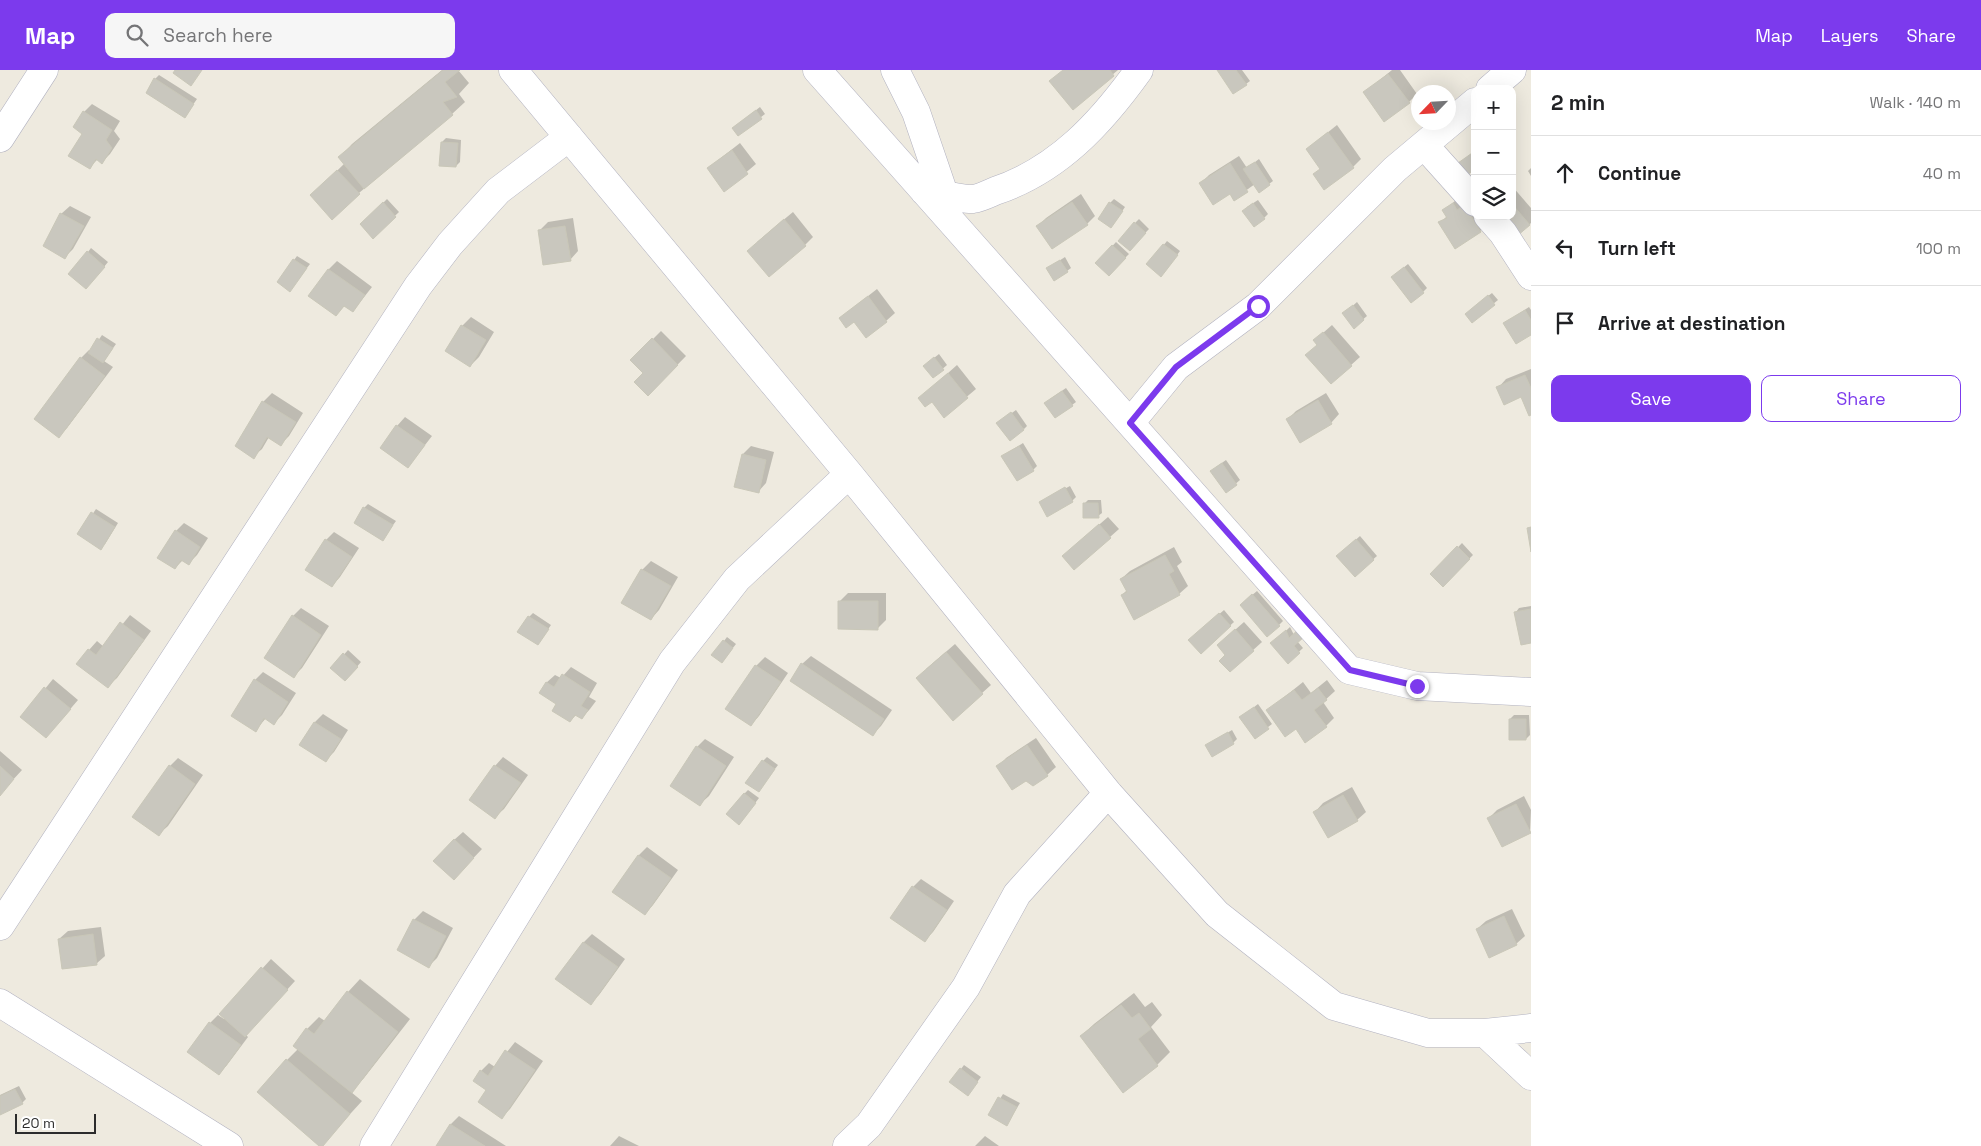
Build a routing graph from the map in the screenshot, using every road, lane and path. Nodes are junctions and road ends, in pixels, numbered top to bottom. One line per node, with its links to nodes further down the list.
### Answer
1 (44, 70): 10 (street)
2 (512, 70): 9 (street)
3 (817, 70): 12 (street)
4 (895, 70): 12 (street)
5 (1139, 70): 12 (street)
6 (1512, 70): 7 (street)
7 (1495, 85)
8 (1471, 105): 11 (street)
9 (570, 137): 17 (street); 20 (street)
10 (0, 138)
11 (1424, 145): 13 (street); 16 (street)
12 (934, 193): 16 (street)
13 (1471, 198)
14 (1492, 220): 15 (street)
15 (1531, 276)
16 (1130, 423): 18 (street)
17 (849, 474): 19 (street); 26 (street)
18 (1531, 692)
19 (1108, 793): 23 (street); 27 (street)
20 (0, 926)
21 (0, 1003): 25 (street)
22 (1531, 1028): 23 (street)
23 (1485, 1033): 24 (street)
24 (1531, 1076)
25 (229, 1146)
26 (374, 1146)
27 (847, 1146)

